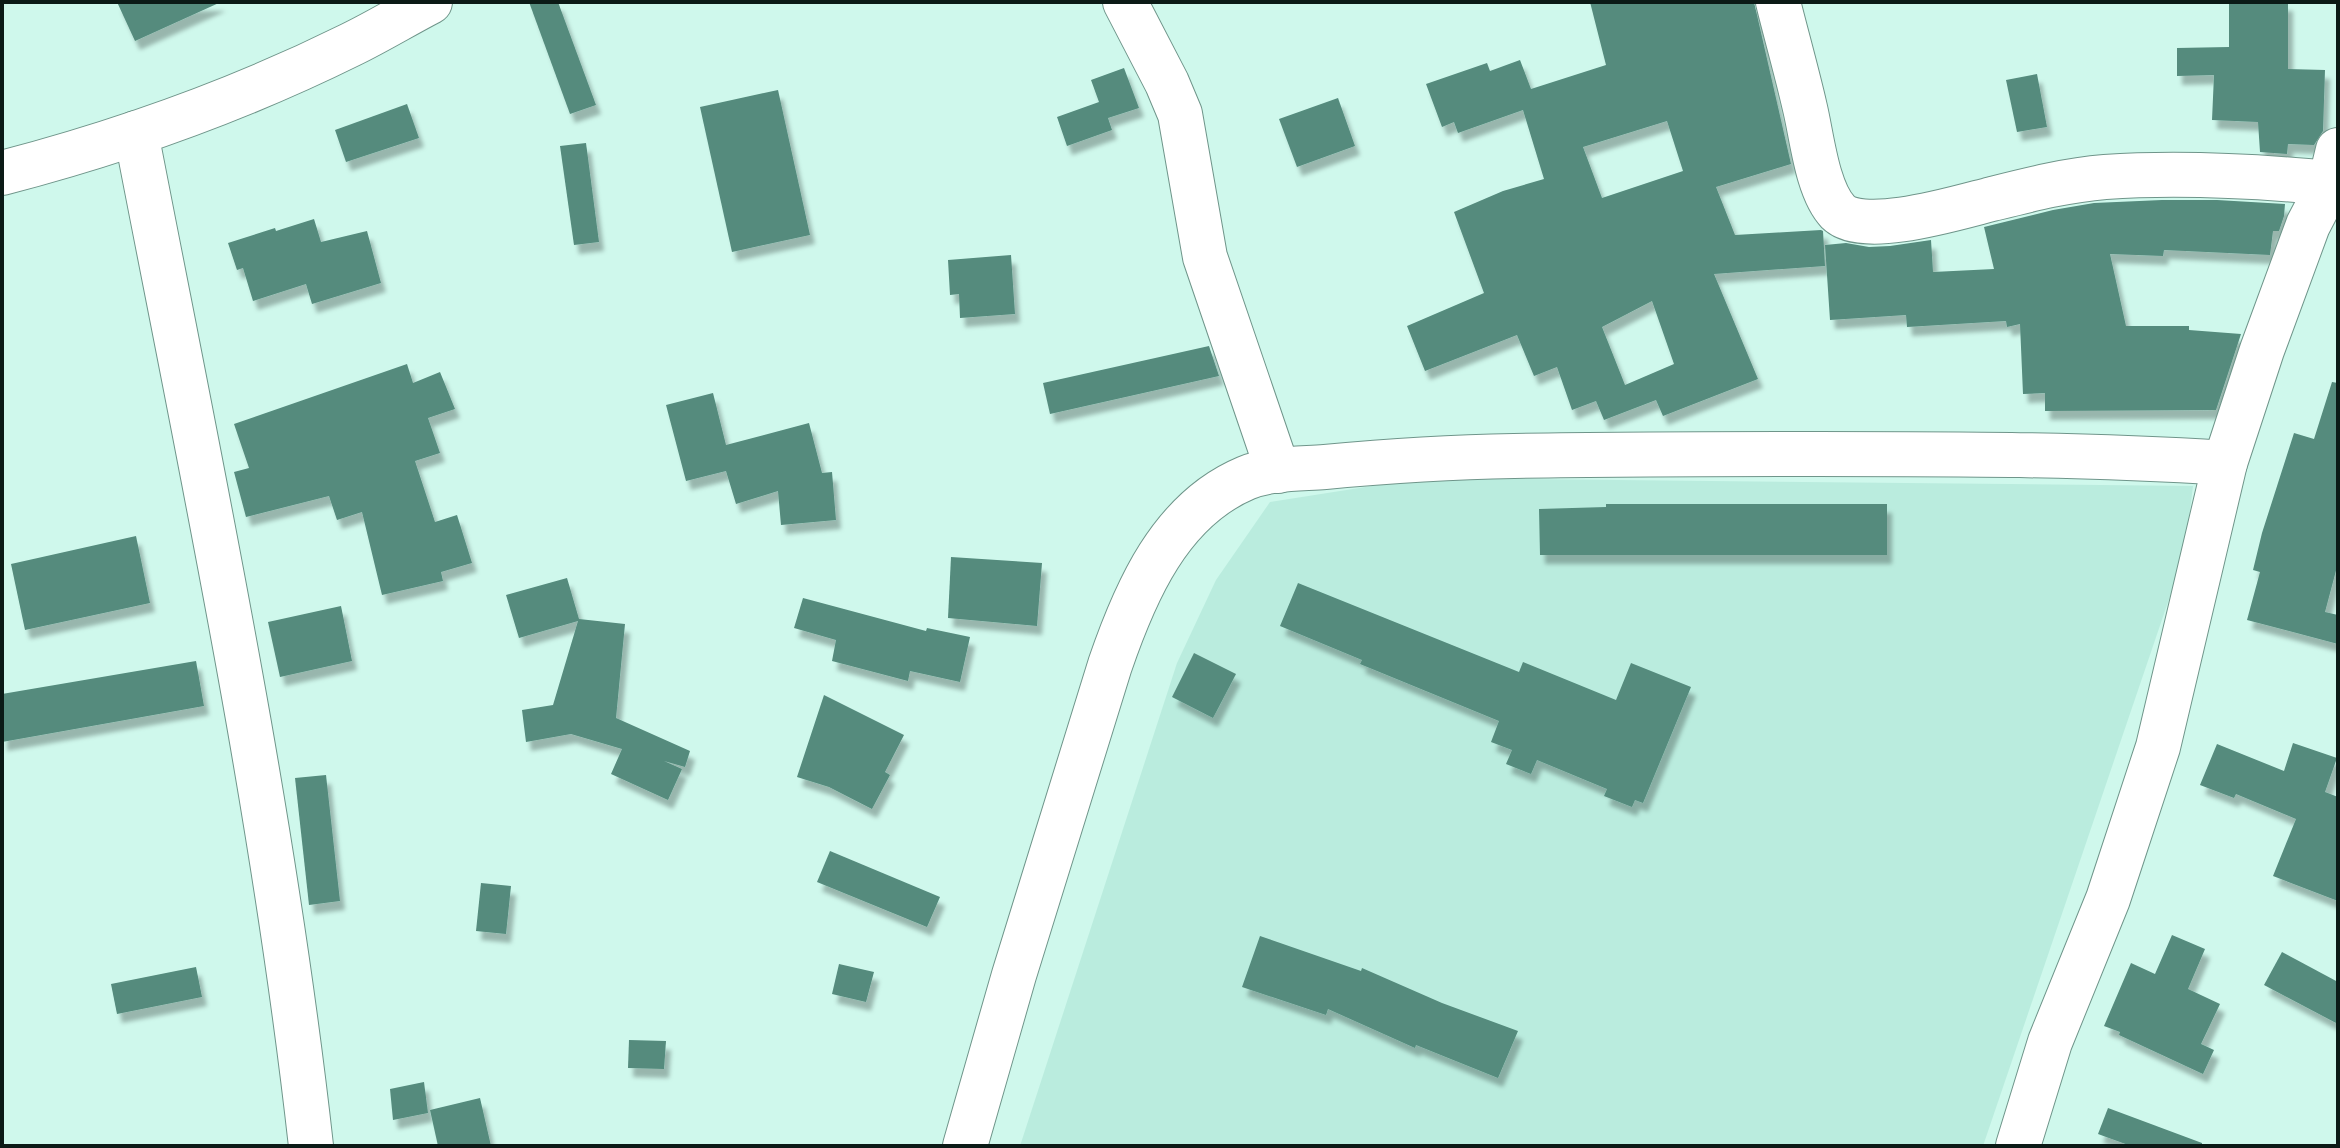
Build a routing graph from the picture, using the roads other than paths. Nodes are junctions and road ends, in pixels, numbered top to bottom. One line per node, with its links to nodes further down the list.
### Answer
1 (430, 2): 4 (street)
2 (1125, 2): 8 (street)
3 (1778, 2): 5 (street)
4 (136, 133): 6 (street); 9 (street)
5 (2334, 166): 7 (street)
6 (2, 173)
7 (2225, 463): 8 (street); 11 (street)
8 (1278, 471): 10 (street)
9 (311, 1146)
10 (965, 1146)
11 (2018, 1146)

